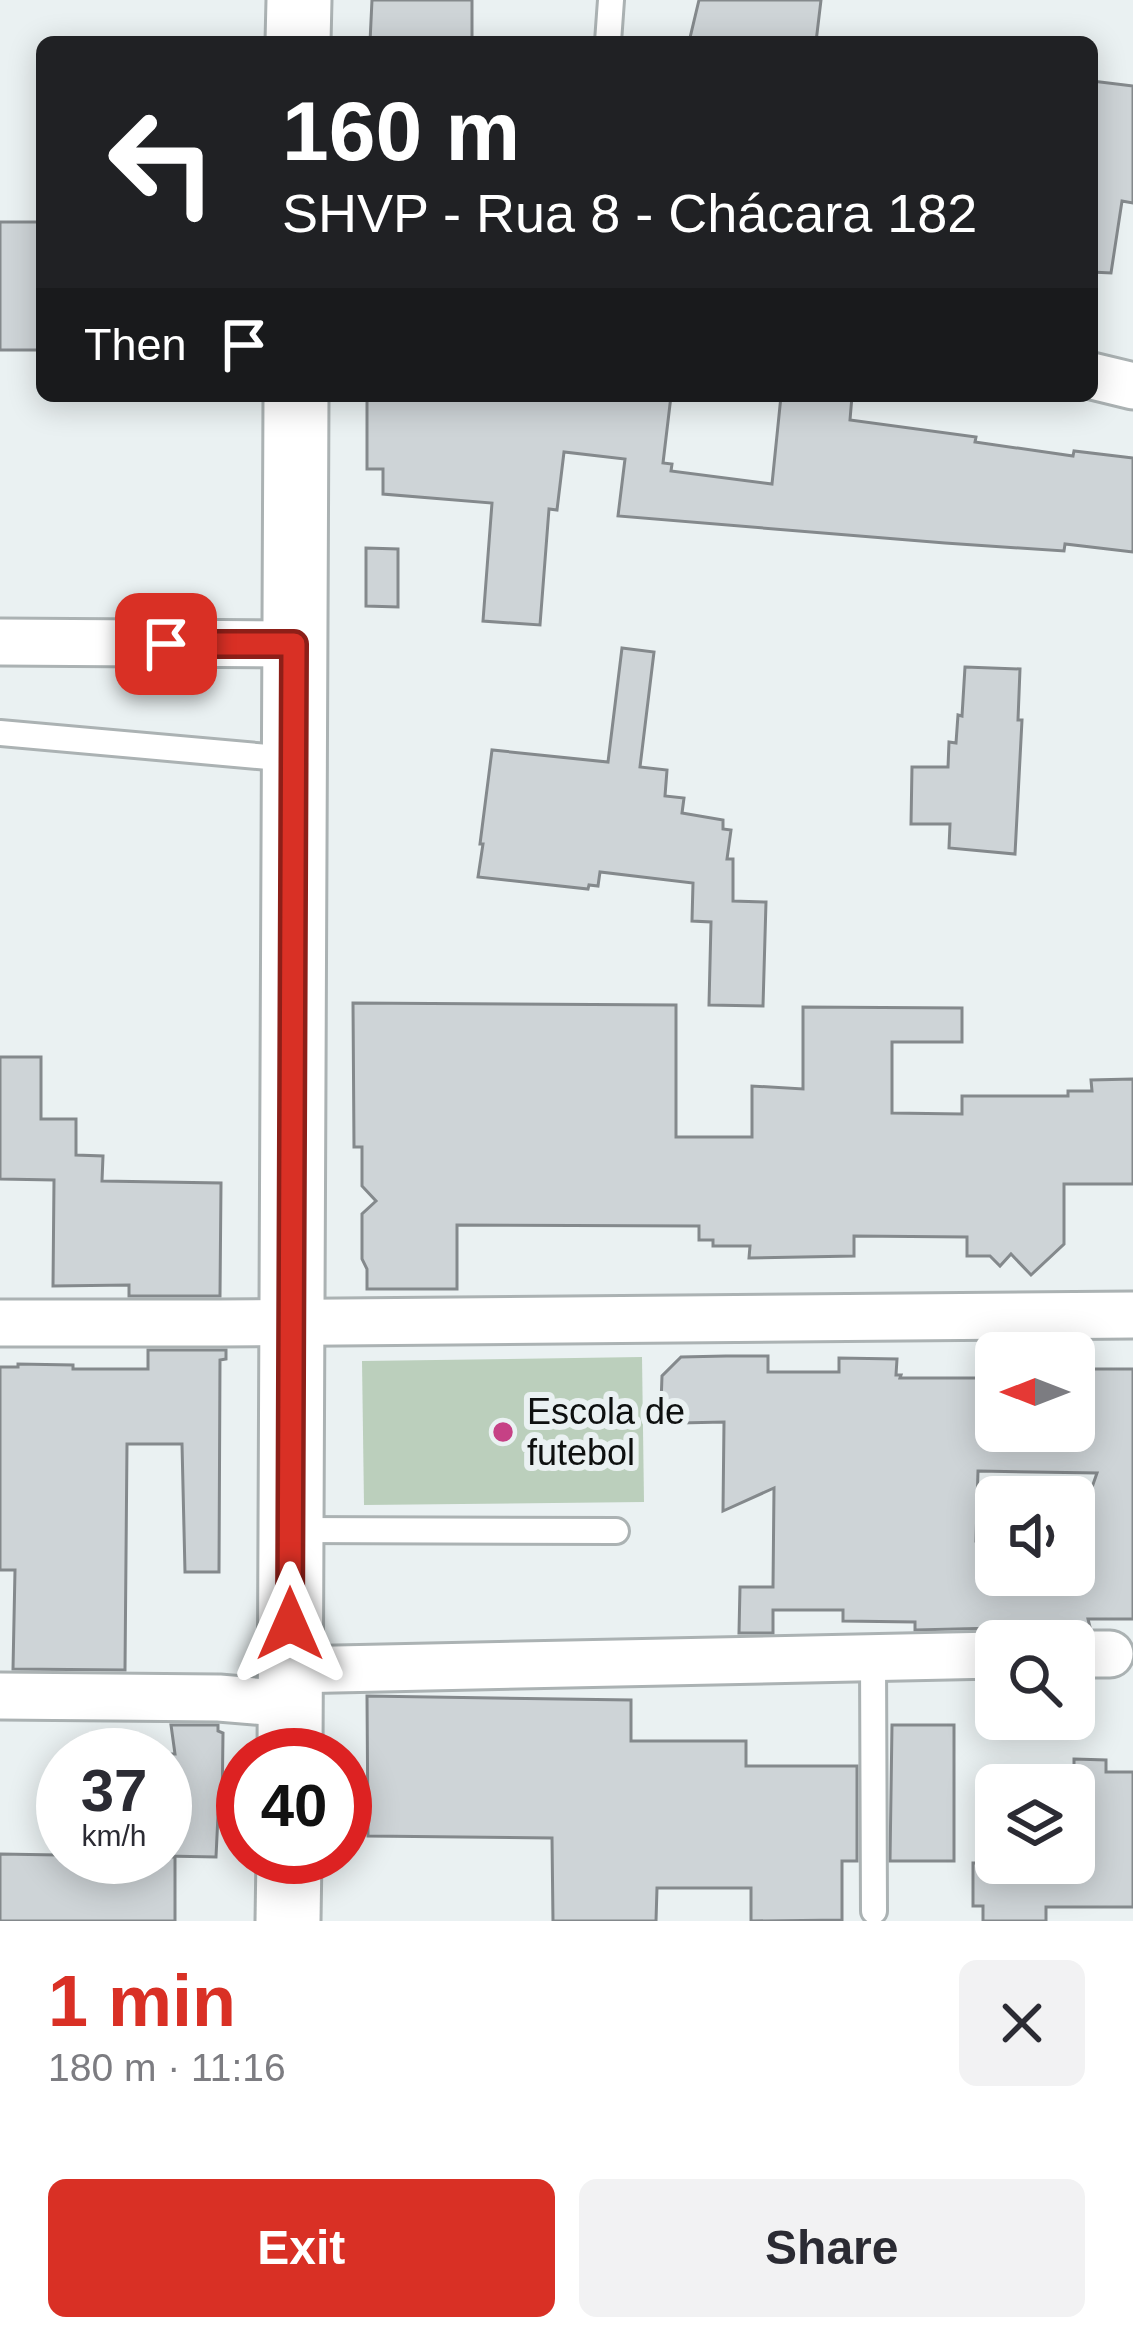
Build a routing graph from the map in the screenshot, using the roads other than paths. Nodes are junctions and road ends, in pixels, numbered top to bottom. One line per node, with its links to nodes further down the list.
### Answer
1 (298, 0): 3 (street)
2 (611, 0): 4 (lane)
3 (298, 36)
4 (608, 36)
5 (1098, 377): 6 (street)
6 (1133, 386)
7 (296, 402): 9 (street)
8 (0, 642): 9 (street)
9 (294, 644): 11 (street)
10 (0, 733): 11 (lane)
11 (294, 759): 13 (street)
12 (1133, 1315): 13 (street)
13 (290, 1321): 14 (street); 15 (street)
14 (0, 1323)
15 (290, 1531): 16 (lane); 20 (street)
16 (616, 1531)
17 (975, 1656): 18 (street)
18 (873, 1658): 20 (street); 22 (lane)
19 (0, 1696): 20 (street)
20 (290, 1710)
21 (289, 1884): 23 (street)
22 (874, 1911)
23 (288, 1921)

